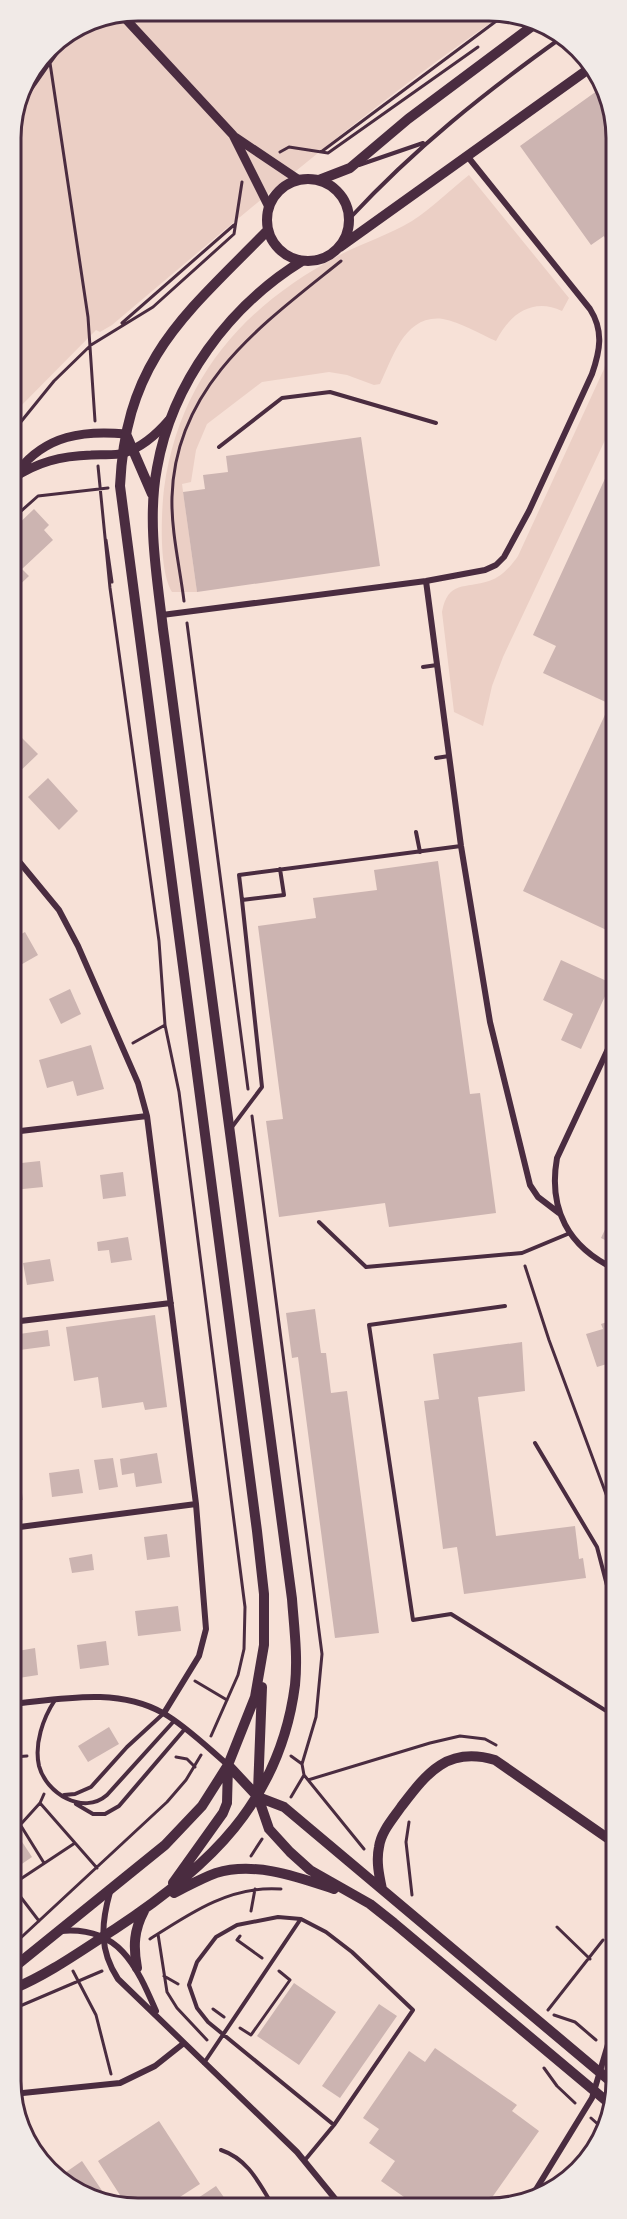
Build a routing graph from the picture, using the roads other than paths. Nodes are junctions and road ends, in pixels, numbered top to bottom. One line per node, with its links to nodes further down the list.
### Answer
1 (128, 21): 5 (street)
2 (530, 28): 8 (main road)
3 (556, 42): 6 (lane)
4 (585, 72): 7 (main road)
5 (233, 135): 9 (street); 11 (street)
6 (423, 143): 8 (lane); 12 (lane)
7 (468, 157): 14 (main road); 25 (street)
8 (350, 168): 10 (main road)
9 (299, 180): 10 (main road); 11 (main road)
10 (319, 180): 12 (main road)
11 (269, 207): 13 (main road)
12 (350, 218): 14 (main road)
13 (268, 230): 15 (main road); 18 (main road)
14 (344, 251): 15 (main road)
15 (302, 261): 16 (main road)
16 (171, 418): 20 (street); 24 (main road)
17 (436, 423): 19 (lane)
18 (126, 434): 20 (main road); 21 (main road); 22 (street)
19 (219, 447)
20 (134, 449): 21 (street); 24 (main road)
21 (122, 453): 23 (street); 52 (main road)
22 (21, 468)
23 (21, 473)
24 (154, 500): 26 (main road)
25 (426, 582): 26 (street); 27 (street)
26 (162, 615): 39 (main road)
27 (438, 665): 28 (lane); 29 (street)
28 (423, 667)
29 (449, 756): 30 (lane); 32 (street)
30 (436, 758)
31 (416, 832): 33 (lane)
32 (461, 846): 33 (lane); 41 (street)
33 (420, 852): 35 (lane)
34 (21, 864): 38 (street)
35 (280, 869): 36 (lane); 36 (lane)
36 (242, 900): 39 (lane)
37 (606, 1053): 41 (street)
38 (147, 1116): 40 (street); 45 (street)
39 (229, 1130): 61 (main road)
40 (21, 1131)
41 (559, 1213): 43 (street)
42 (319, 1222): 43 (lane)
43 (570, 1233): 44 (street)
44 (606, 1264)
45 (171, 1303): 47 (street); 49 (street)
46 (506, 1306): 55 (lane)
47 (21, 1321)
48 (535, 1443): 51 (lane)
49 (196, 1504): 50 (street); 56 (street)
50 (21, 1527)
51 (606, 1582)
52 (264, 1645): 59 (main road); 61 (main road)
53 (55, 1699): 54 (street); 56 (street); 60 (lane)
54 (21, 1703)
55 (606, 1711)
56 (164, 1713): 57 (street); 60 (lane)
57 (174, 1721): 58 (street); 60 (lane)
58 (184, 1730): 59 (street); 60 (lane)
59 (228, 1765): 61 (main road); 64 (main road); 66 (main road)
60 (63, 1795)
61 (258, 1797): 63 (main road); 65 (main road); 66 (main road)
62 (606, 1837): 63 (main road)
63 (382, 1889): 79 (main road)
64 (111, 1890): 69 (main road); 70 (street)
65 (354, 1896): 66 (main road); 81 (main road)
66 (164, 1897): 67 (main road)
67 (145, 1909): 70 (main road); 72 (main road)
68 (301, 1919): 75 (lane); 75 (lane); 82 (lane)
69 (55, 1934): 70 (street); 71 (main road)
70 (102, 1937): 72 (street); 73 (main road); 74 (street)
71 (21, 1962)
72 (137, 1968): 74 (street)
73 (21, 1985)
74 (158, 2014): 76 (street)
75 (223, 2035): 78 (lane); 82 (lane)
76 (184, 2043): 78 (street); 80 (street)
77 (606, 2051): 85 (street)
78 (204, 2063): 84 (street)
79 (606, 2077)
80 (22, 2093)
81 (605, 2100)
82 (334, 2125): 84 (lane)
83 (221, 2150): 86 (lane)
84 (305, 2160): 87 (street)
85 (537, 2188)
86 (268, 2198)
87 (335, 2198)

